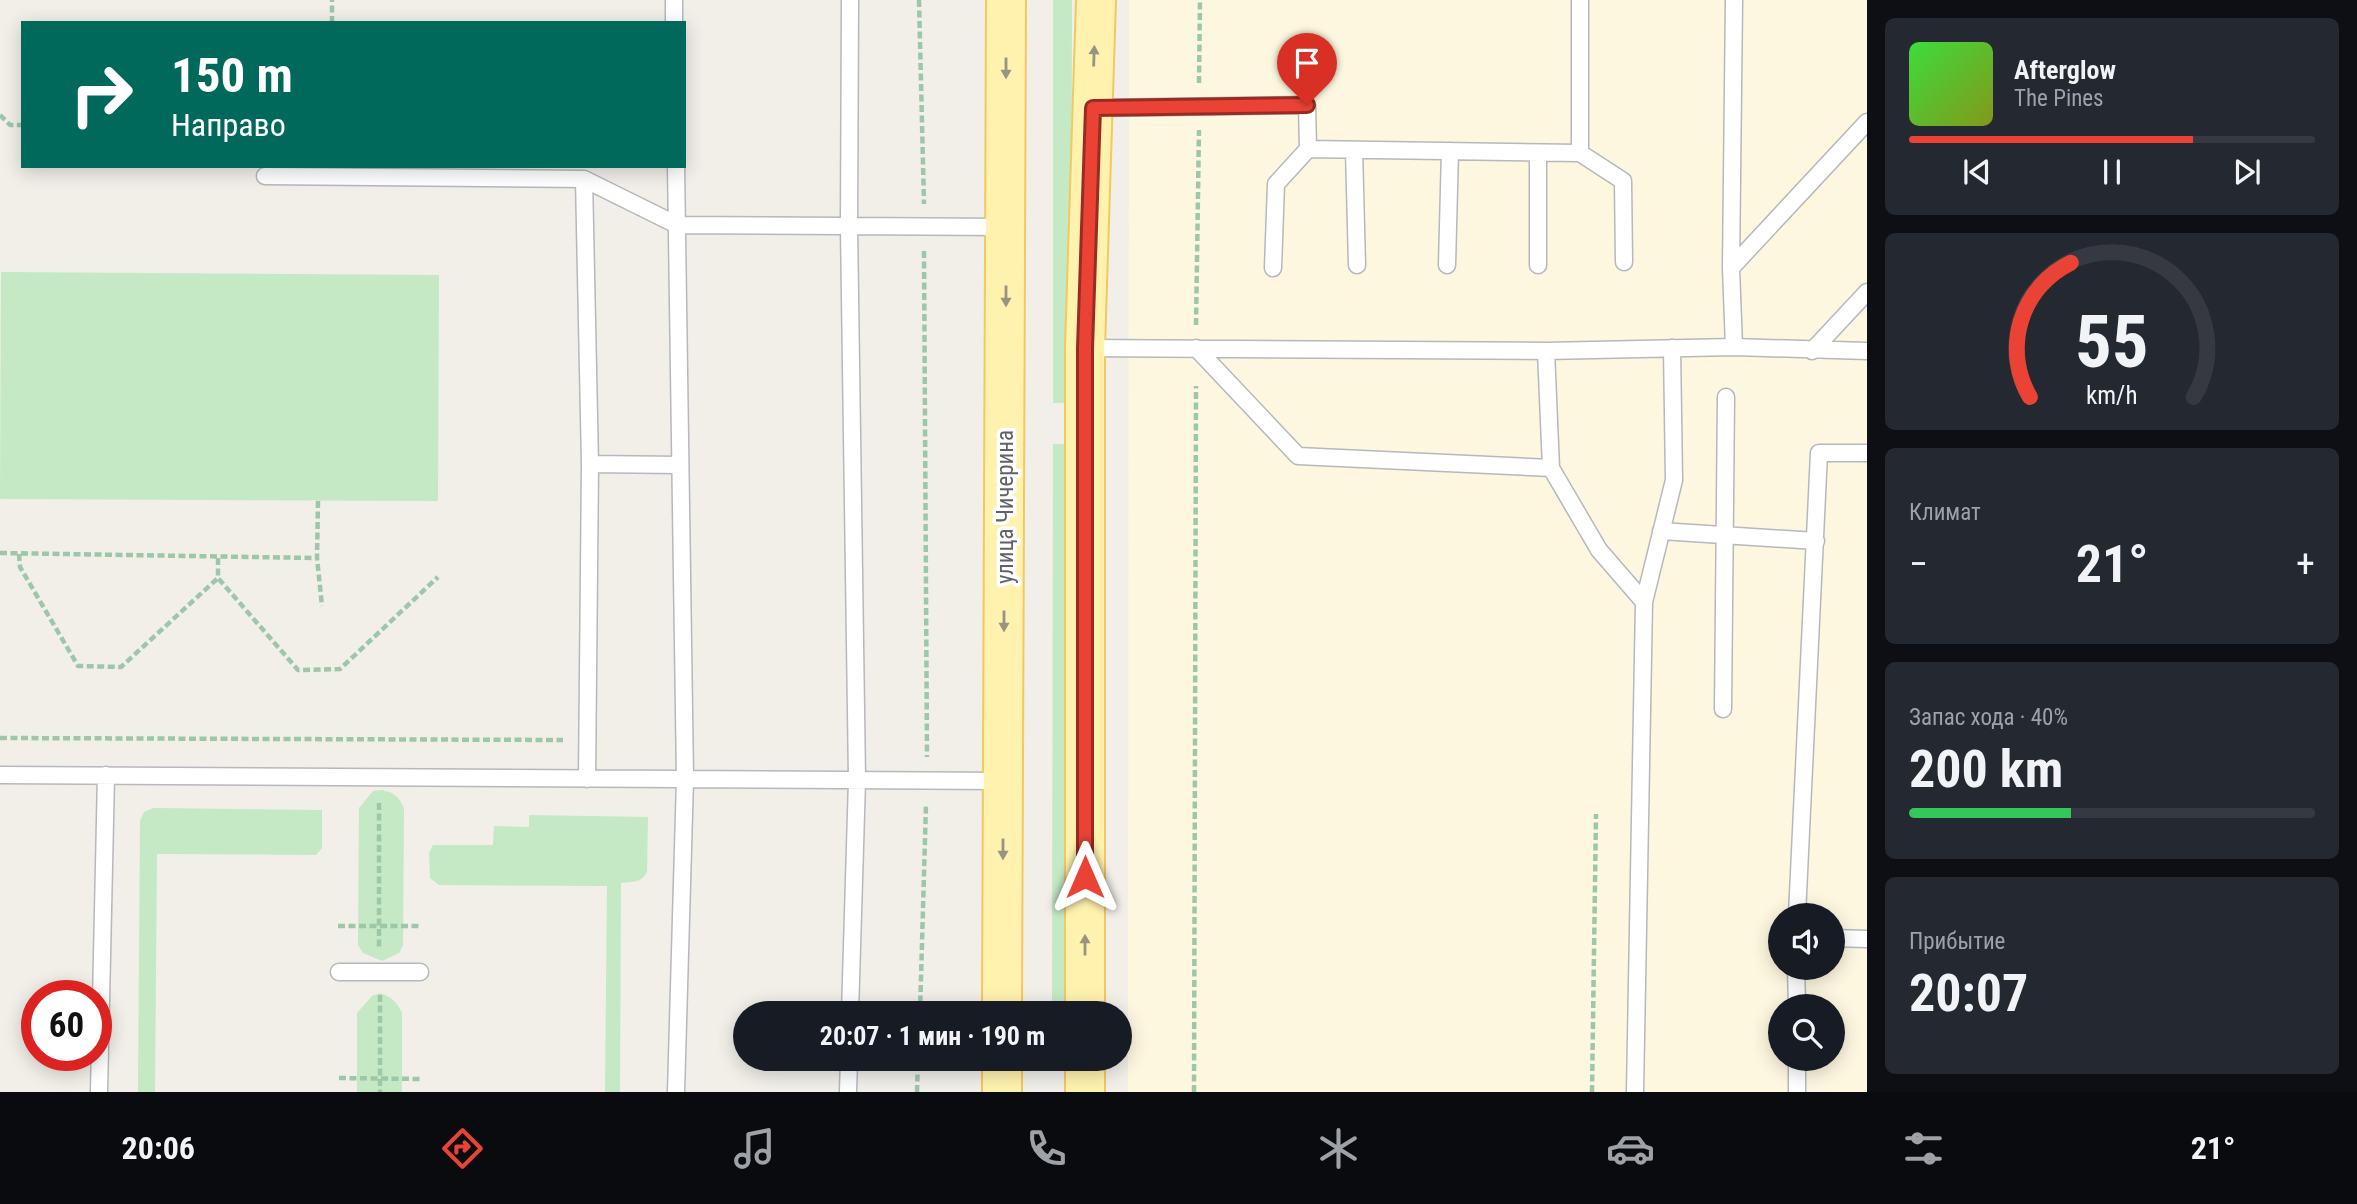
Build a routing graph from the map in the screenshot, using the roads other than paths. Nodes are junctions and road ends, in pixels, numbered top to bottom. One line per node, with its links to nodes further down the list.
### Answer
1 (674, 0): 7 (lane)
2 (850, 0): 19 (lane)
3 (1006, 0): 20 (main road, улица Чичерина, one-way to 20)
4 (1096, 0): 8 (main road, one-way to 4)
5 (1580, 0): 14 (lane)
6 (1734, 0): 26 (lane)
7 (674, 21)
8 (1093, 108): 10 (lane); 29 (main road)
9 (1867, 122): 26 (lane)
10 (1308, 149): 11 (lane); 25 (lane)
11 (1354, 150): 12 (lane); 22 (lane)
12 (1450, 151): 13 (lane); 23 (lane)
13 (1538, 153): 14 (lane); 24 (lane)
14 (1580, 153): 21 (lane)
15 (676, 168): 18 (lane)
16 (265, 176): 17 (lane)
17 (584, 179): 18 (lane); 37 (lane)
18 (677, 225): 19 (lane); 38 (lane)
19 (849, 227): 20 (lane); 49 (lane)
20 (1007, 227): 50 (main road, улица Чичерина, one-way to 50)
21 (1624, 262)
22 (1357, 265)
23 (1447, 265)
24 (1538, 265)
25 (1273, 268)
26 (1731, 268): 28 (lane)
27 (1867, 292): 33 (lane)
28 (1734, 347): 31 (lane); 33 (lane)
29 (1085, 348): 30 (lane); 58 (main road, one-way to 29)
30 (1196, 348): 32 (lane); 39 (lane)
31 (1672, 348): 32 (lane); 40 (lane)
32 (1546, 351): 39 (lane)
33 (1812, 351): 34 (lane)
34 (1867, 351)
35 (1726, 397): 41 (lane)
36 (1867, 453): 42 (lane)
37 (590, 464): 38 (lane); 47 (lane)
38 (680, 464): 48 (lane)
39 (1551, 468): 43 (lane)
40 (1661, 531): 41 (lane); 43 (lane)
41 (1724, 535): 42 (lane); 44 (lane)
42 (1816, 541): 51 (lane)
43 (1644, 602): 68 (lane)
44 (1723, 709)
45 (0, 775): 46 (lane)
46 (106, 775): 47 (lane); 63 (lane)
47 (587, 779): 48 (lane)
48 (685, 779): 49 (lane); 64 (lane)
49 (857, 780): 50 (lane); 56 (lane)
50 (1003, 781): 57 (main road, улица Чичерина, one-way to 57)
51 (1798, 903)
52 (1845, 938): 53 (lane)
53 (1867, 939)
54 (339, 972): 55 (lane)
55 (420, 972)
56 (850, 1001)
57 (1002, 1001)
58 (1085, 1001)
59 (849, 1071): 65 (lane)
60 (1002, 1071): 66 (main road)
61 (1085, 1071): 67 (main road)
62 (1797, 1071): 69 (lane)
63 (99, 1092)
64 (676, 1092)
65 (848, 1092)
66 (1002, 1092)
67 (1085, 1092)
68 (1635, 1092)
69 (1797, 1092)

